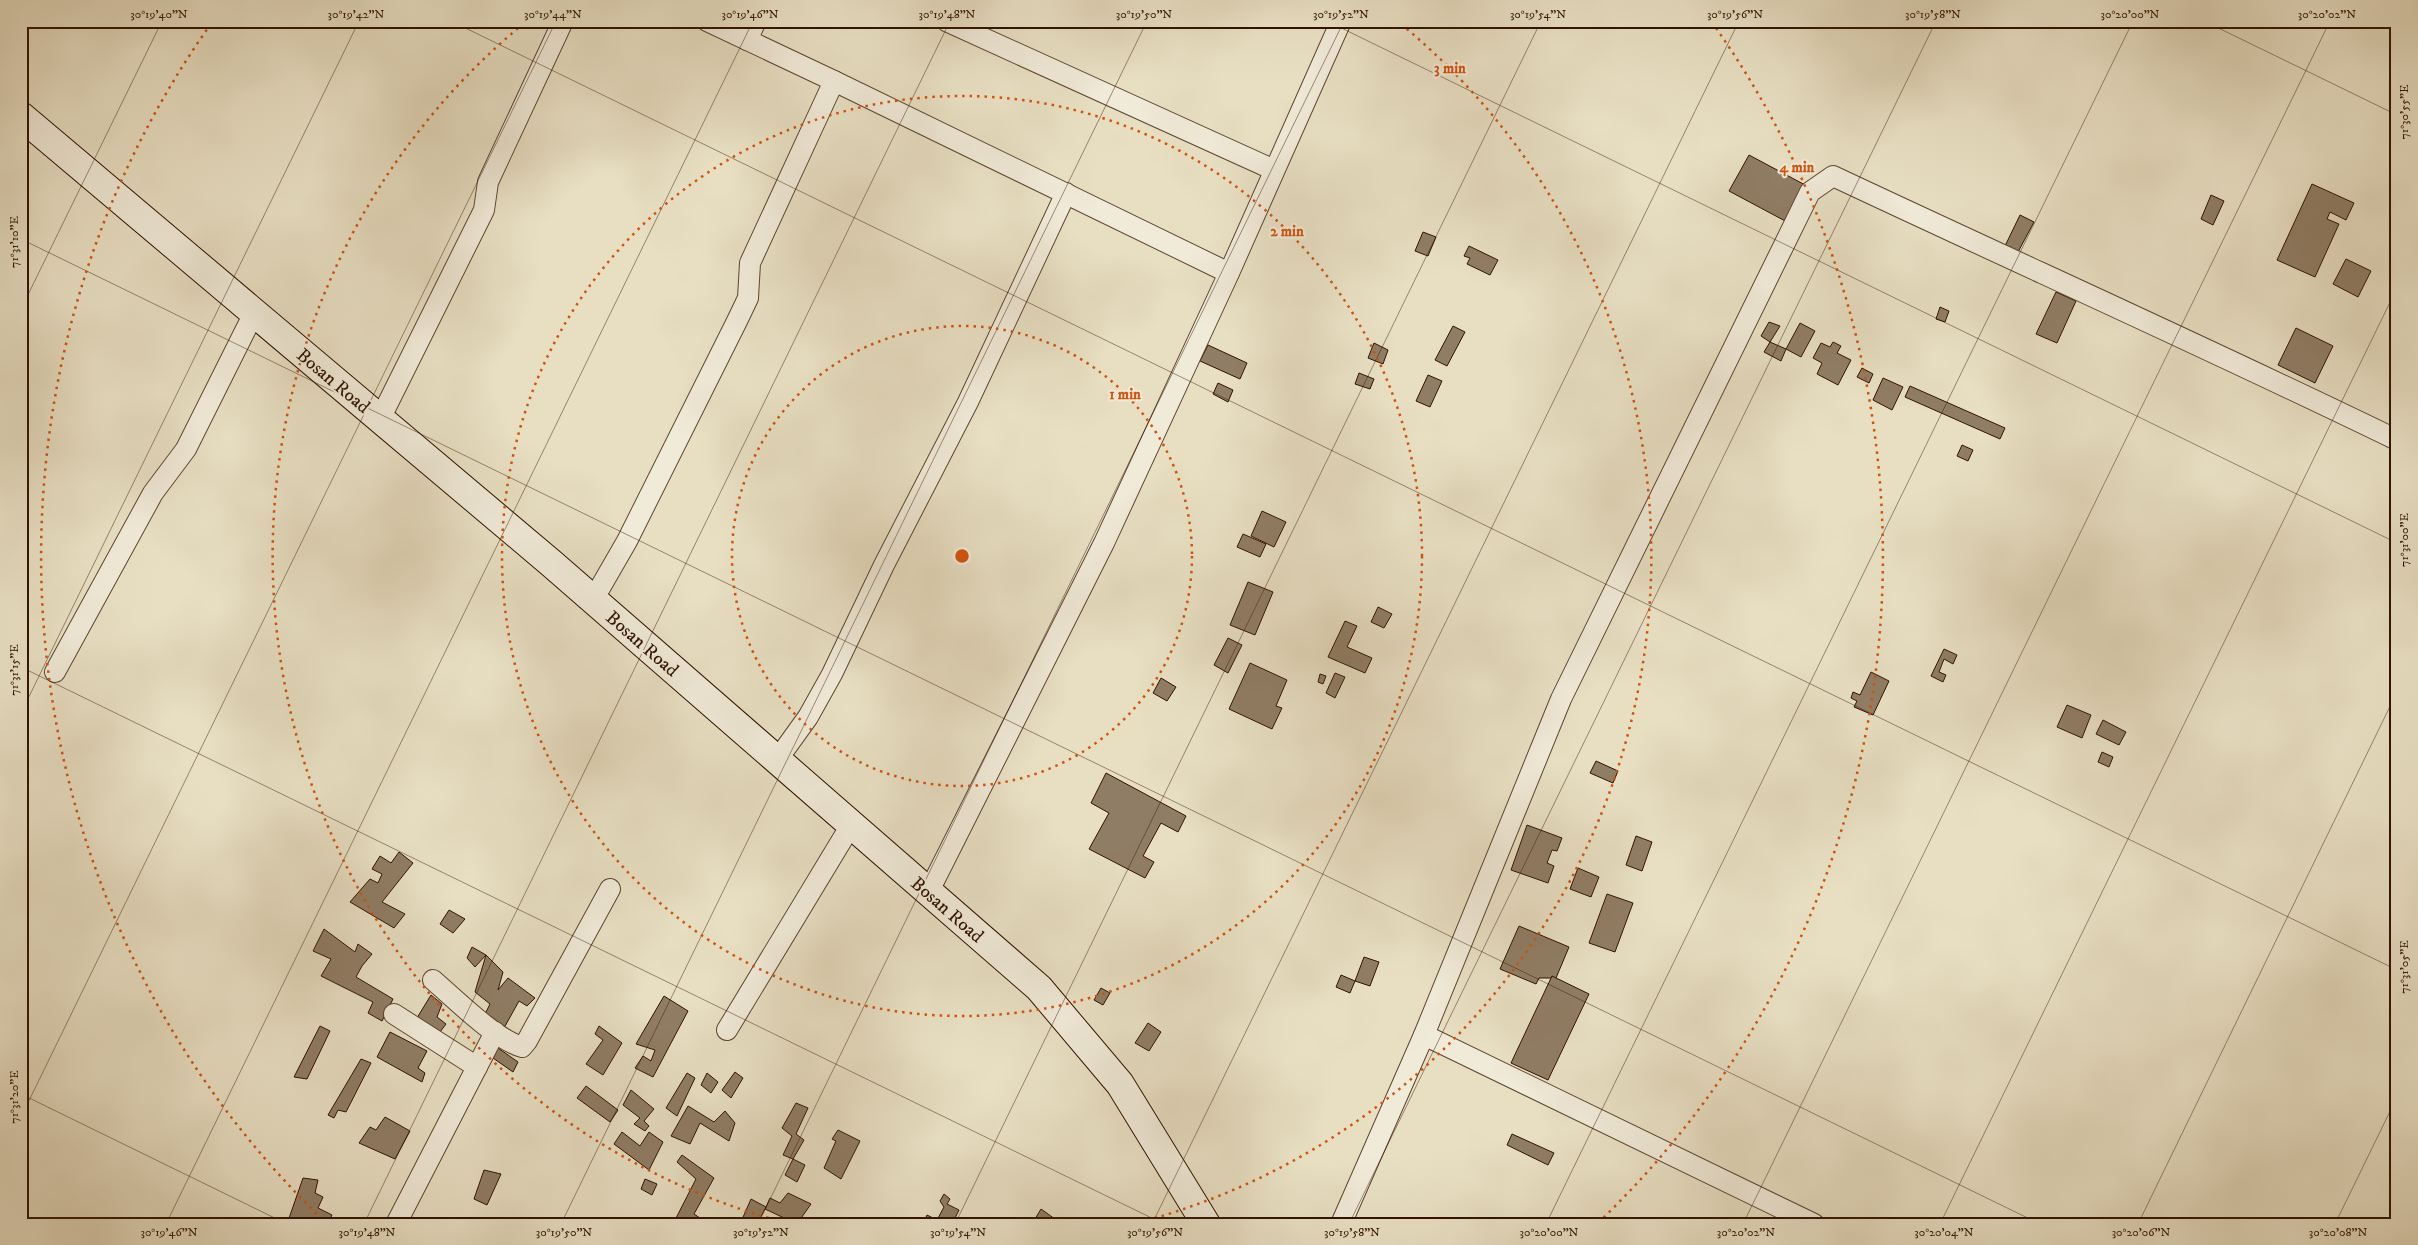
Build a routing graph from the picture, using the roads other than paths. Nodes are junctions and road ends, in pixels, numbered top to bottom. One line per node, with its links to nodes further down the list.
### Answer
1 (563, 21): 13 (street)
2 (707, 21): 6 (street)
3 (756, 21): 6 (street)
4 (1341, 21): 9 (street)
5 (950, 22): 9 (street)
6 (747, 40): 7 (street)
7 (834, 81): 10 (street); 15 (street)
8 (21, 116): 12 (main road, Bosan Road)
9 (1274, 170): 11 (street)
10 (1066, 192): 11 (street); 17 (street)
11 (1229, 273): 20 (street)
12 (254, 313): 13 (main road, Bosan Road); 16 (street)
13 (380, 419): 15 (main road, Bosan Road)
14 (2397, 440): 25 (street)
15 (593, 600): 17 (main road, Bosan Road)
16 (55, 672)
17 (777, 760): 18 (main road, Bosan Road)
18 (851, 824): 20 (main road, Bosan Road); 23 (street)
19 (610, 889): 24 (street)
20 (929, 892): 28 (main road, Bosan Road)
21 (433, 980): 24 (street)
22 (394, 1014): 26 (street)
23 (726, 1030)
24 (495, 1032): 26 (street)
25 (1424, 1035): 29 (street); 30 (street)
26 (477, 1068): 27 (street)
27 (396, 1224)
28 (1206, 1224)
29 (1341, 1224)
30 (1814, 1224)

